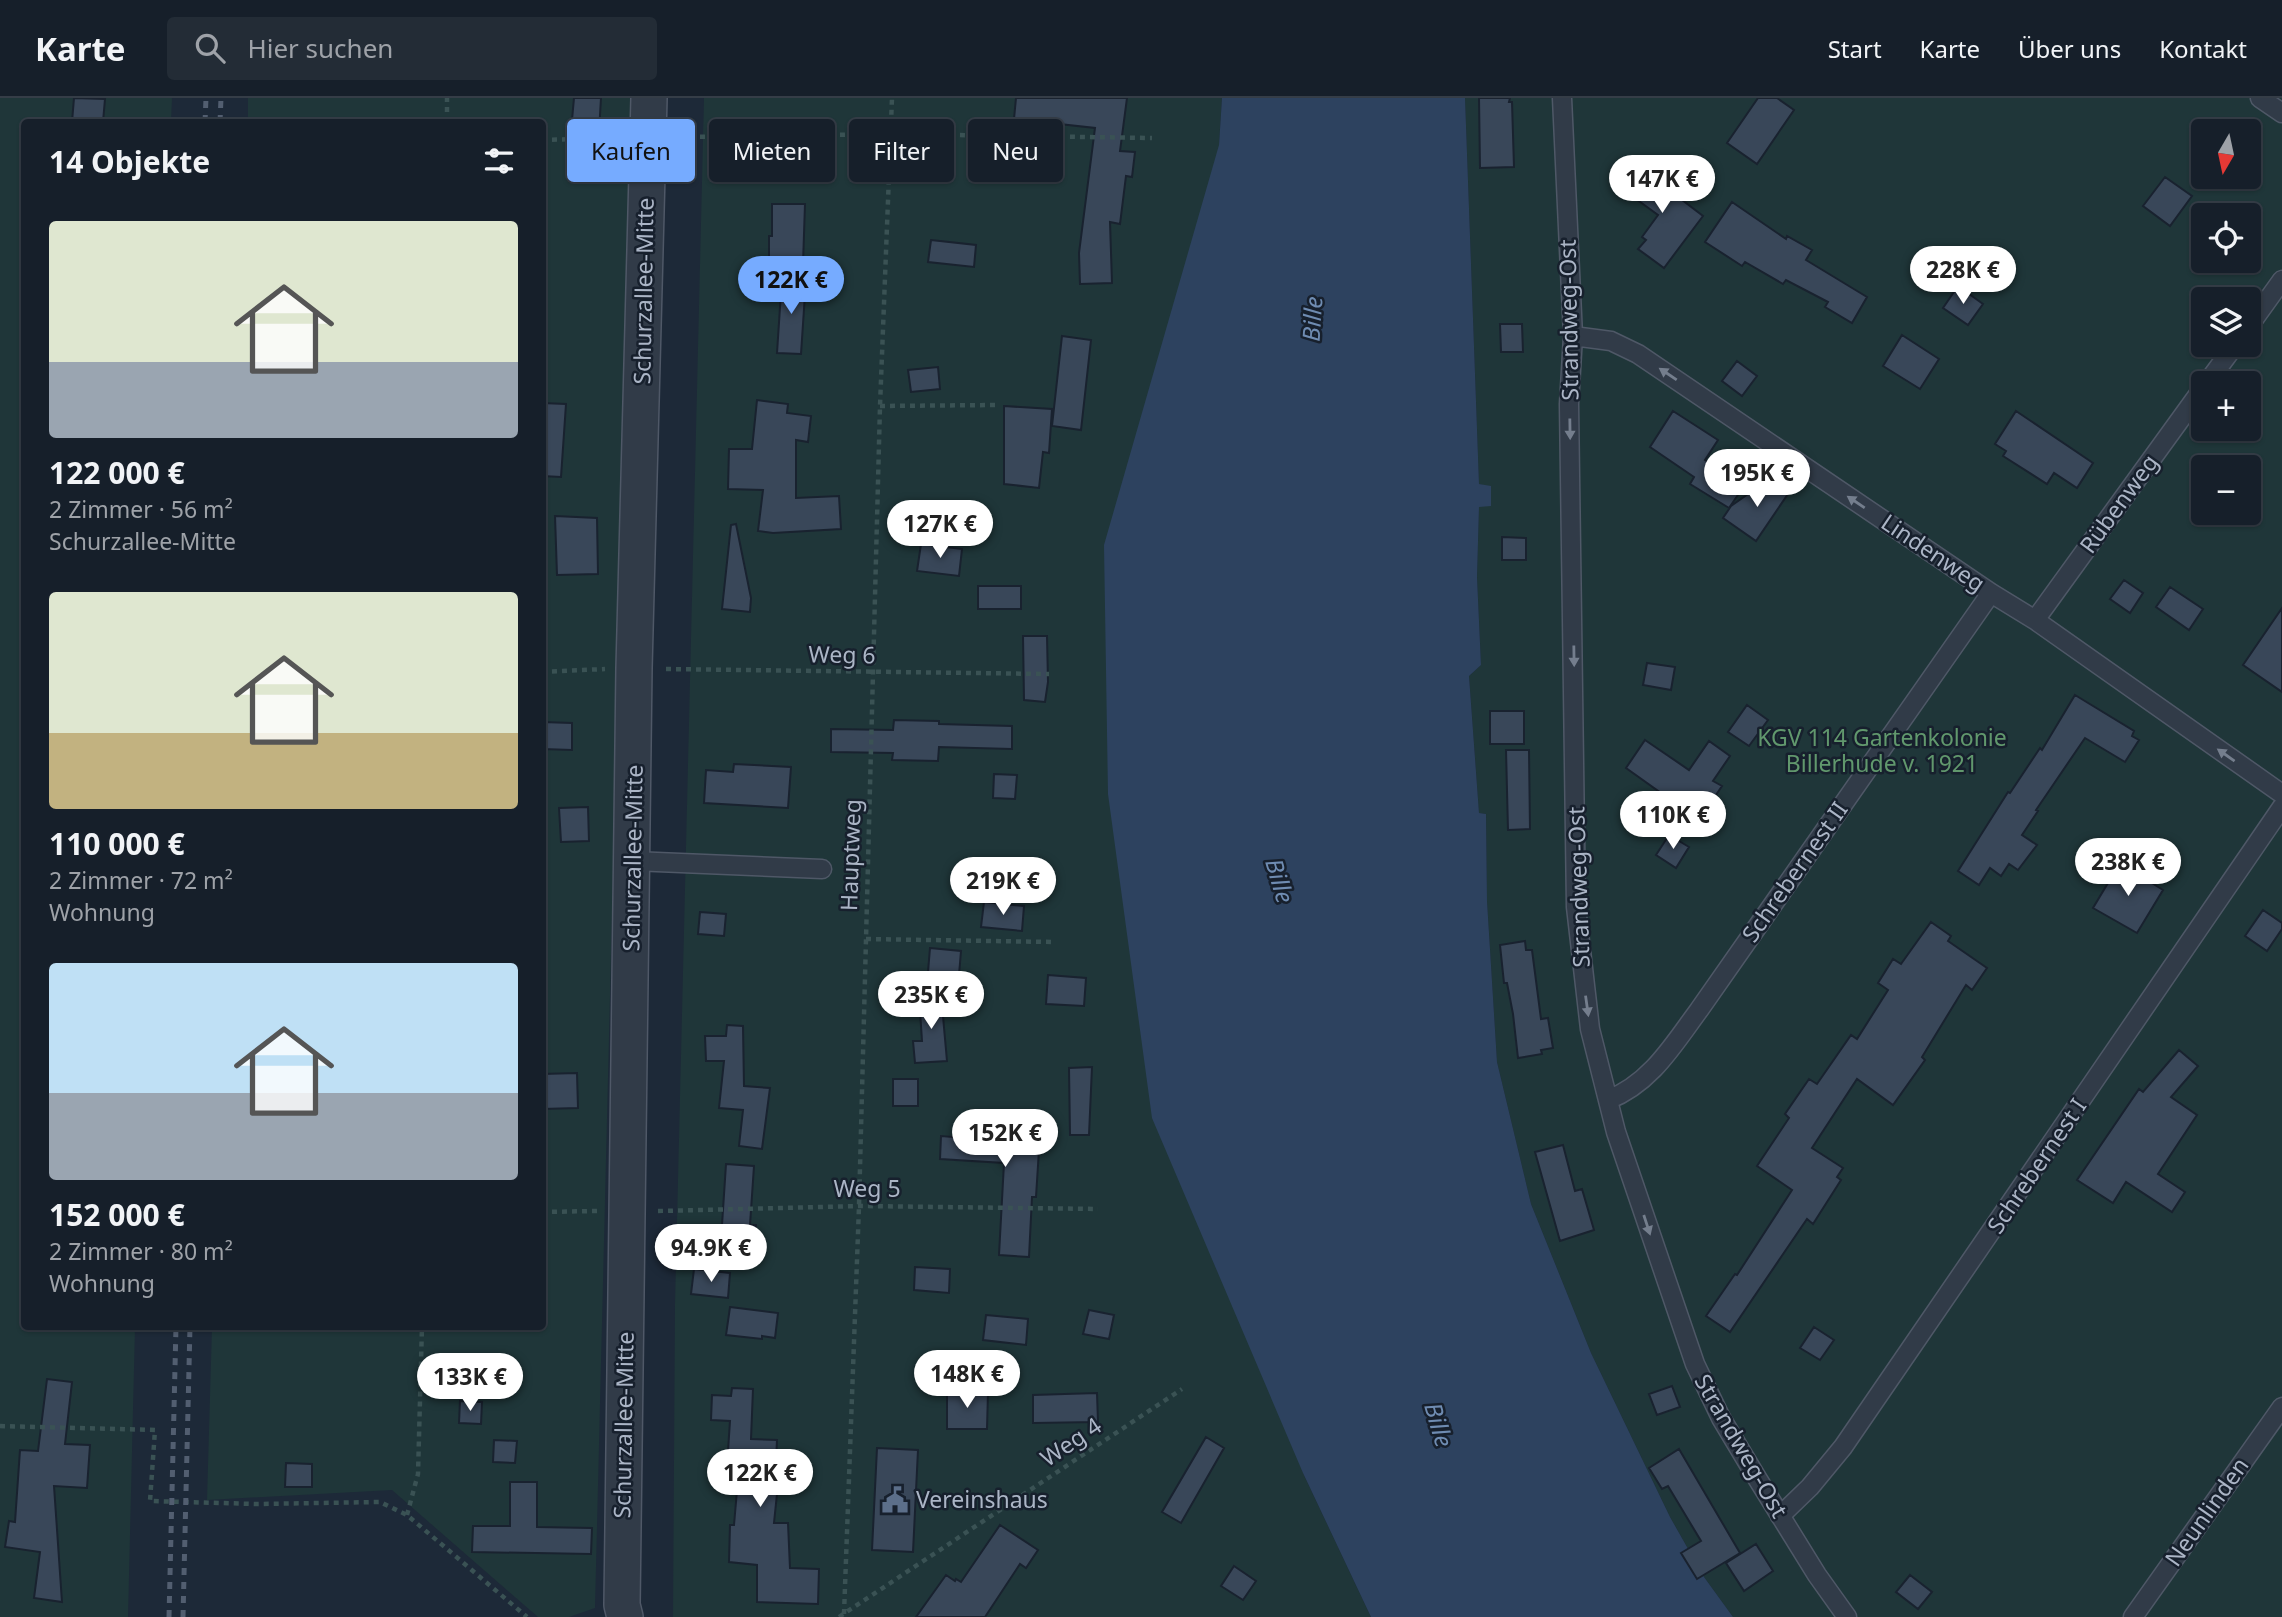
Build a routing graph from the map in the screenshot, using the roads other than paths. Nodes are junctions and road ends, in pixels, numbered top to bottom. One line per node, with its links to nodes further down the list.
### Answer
1 (649, 98): 13 (street, Schurzallee-Mitte)
2 (1562, 98): 7 (lane, Strandweg-Ost)
3 (2260, 98): 4 (lane)
4 (2282, 113)
5 (2282, 280): 6 (lane)
6 (2261, 309)
7 (1573, 336): 9 (lane, Lindenweg, one-way to 7); 15 (lane, Strandweg-Ost, one-way to 15)
8 (2191, 405): 10 (lane, Rübenweg)
9 (1991, 593): 10 (lane, Lindenweg); 15 (lane, Schrebernest II)
10 (2035, 620): 11 (lane, Lindenweg, one-way to 10)
11 (2282, 794)
12 (2282, 807): 17 (lane, Schrebernest I)
13 (633, 861): 14 (lane); 18 (street, Schurzallee-Mitte)
14 (822, 869)
15 (1608, 1100): 17 (lane, Strandweg-Ost, one-way to 17)
16 (2282, 1407): 20 (lane, Neunlinden)
17 (1780, 1516): 19 (lane, Strandweg-Ost)
18 (625, 1617)
19 (1847, 1617)
20 (2133, 1617)

